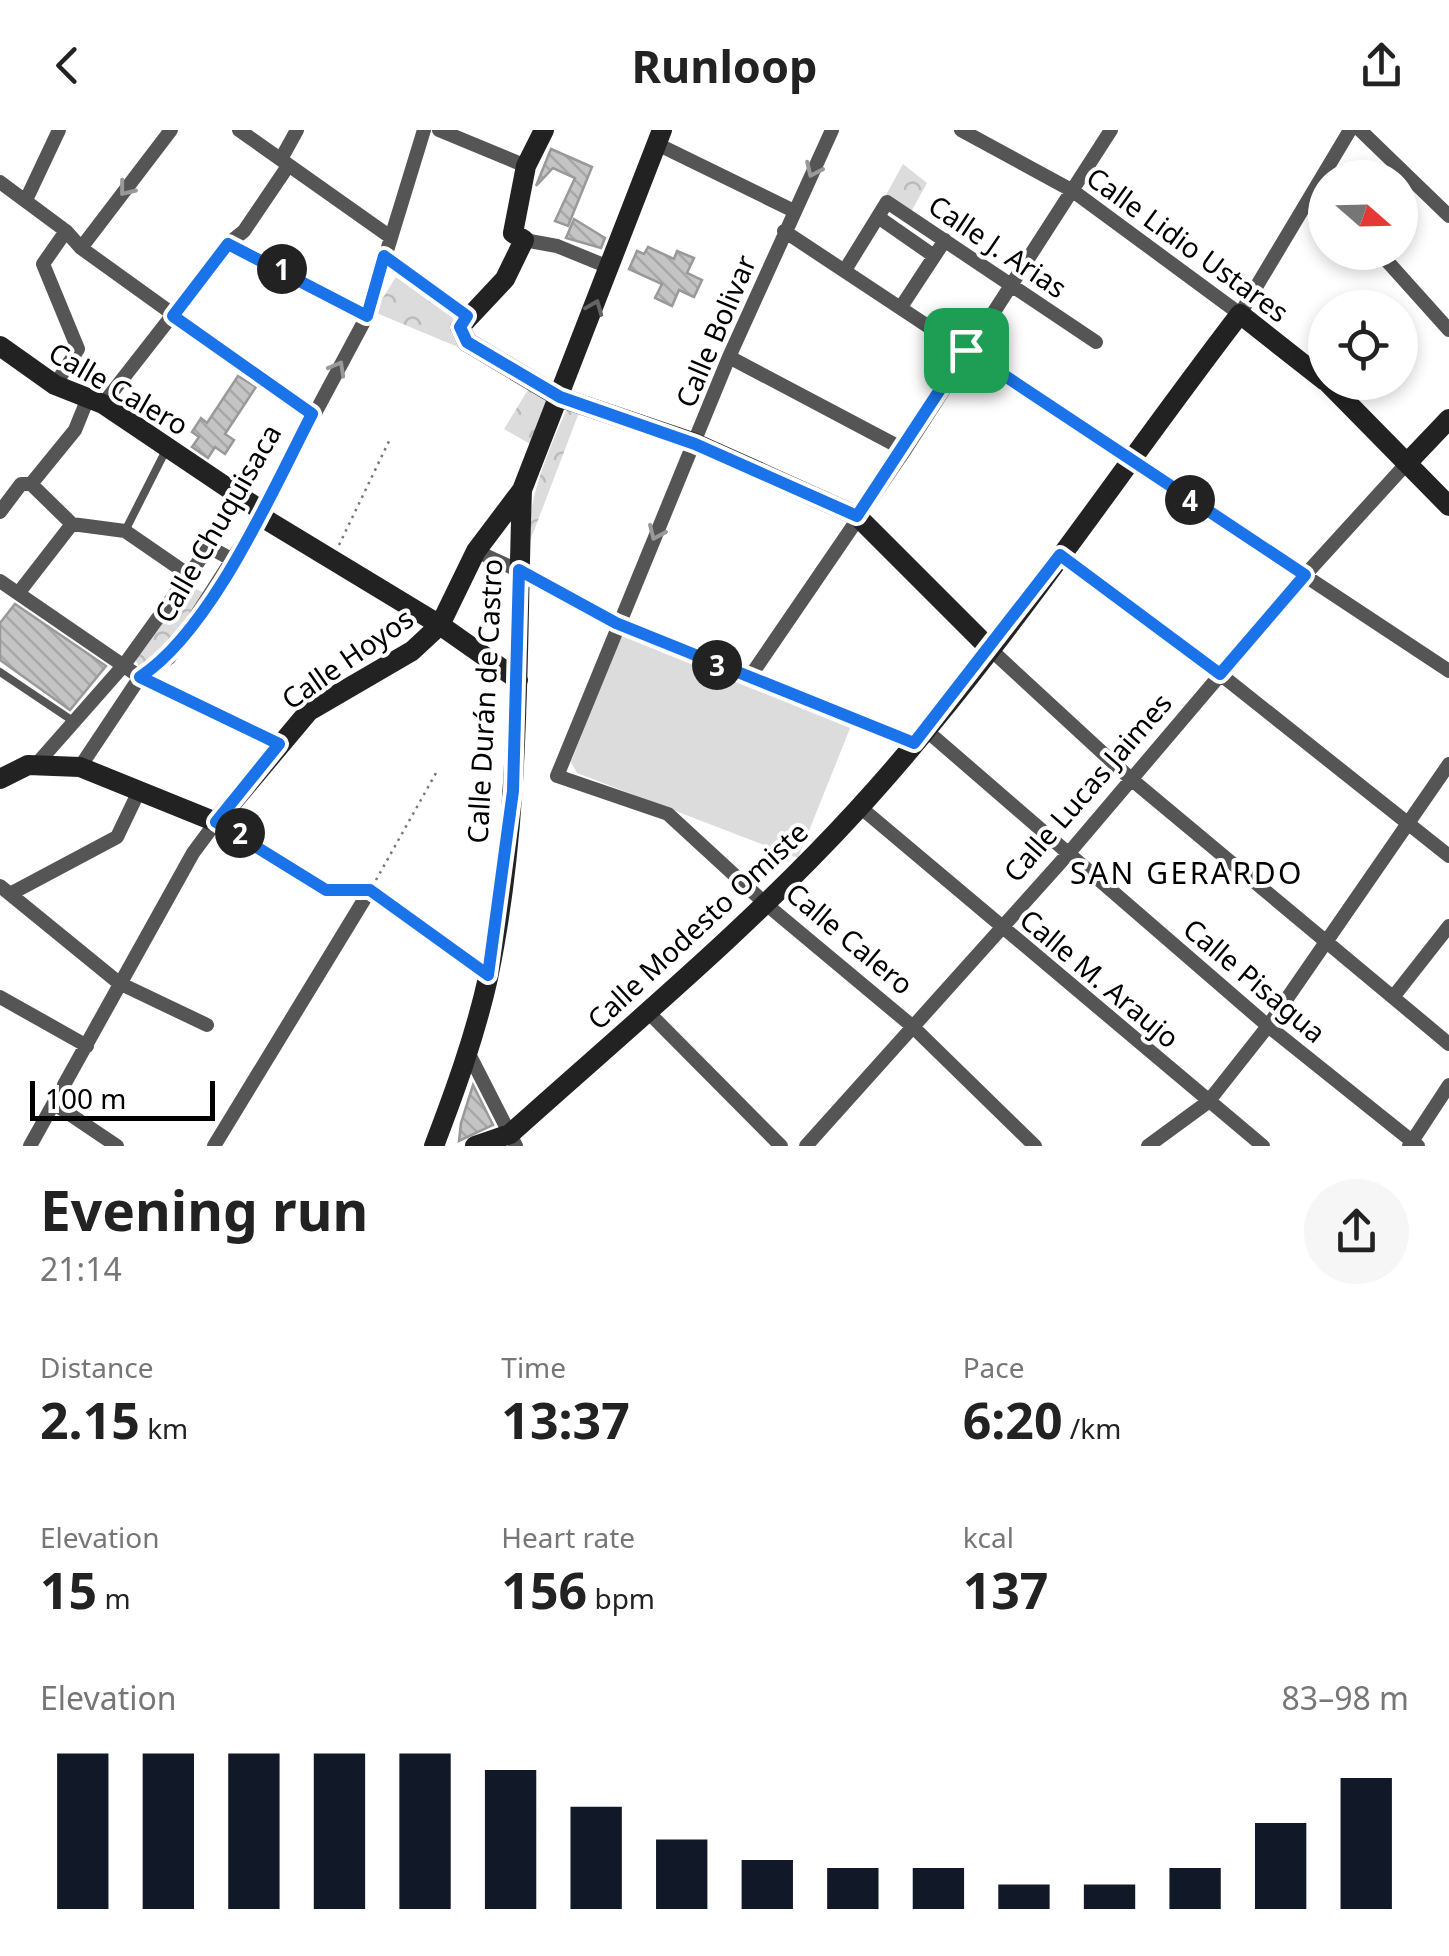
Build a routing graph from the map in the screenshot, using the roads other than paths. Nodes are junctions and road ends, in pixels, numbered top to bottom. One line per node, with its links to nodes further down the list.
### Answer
1 (60, 130): 19 (street)
2 (172, 130): 30 (street, one-way to 30)
3 (238, 130): 15 (street)
4 (297, 130): 15 (street)
5 (424, 130): 26 (street, Calle Chuquisaca)
6 (439, 130): 16 (street)
7 (544, 130): 16 (main road)
8 (832, 130): 21 (street, Calle Bolivar, one-way to 21)
9 (961, 130): 18 (street, Calle Lidio Ustares)
10 (1110, 130): 18 (street)
11 (1350, 130): 14 (street, Calle Modesto Omiste)
12 (1360, 130): 22 (street)
13 (660, 137): 21 (street); 33 (main road, Calle Hoyos)
14 (1335, 160)
15 (284, 162): 26 (street); 29 (street)
16 (526, 166): 27 (main road)
17 (0, 182): 19 (street)
18 (1072, 191): 36 (street); 38 (street, Calle Lidio Ustares)
19 (26, 200): 24 (street)
20 (1308, 208): 38 (street, Calle Modesto Omiste)
21 (794, 211): 25 (street, Calle Bolivar)
22 (1449, 216)
23 (878, 218): 28 (street, Calle J. Arias); 32 (street, Calle J. Arias); 34 (street)
24 (66, 231): 30 (street); 48 (street)
25 (784, 231): 34 (street); 46 (street, Calle Bolivar)
26 (389, 236): 31 (street, Calle Chuquisaca)
27 (524, 240): 33 (street); 41 (main road)
28 (945, 240): 32 (street); 36 (street, Calle J. Arias)
29 (228, 244): 39 (street); 40 (street)
30 (80, 248): 39 (street)
31 (384, 256): 40 (street, Calle Chuquisaca); 41 (street)
32 (934, 256): 37 (street)
33 (611, 268): 49 (main road, Calle Hoyos, one-way to 33)
34 (845, 270): 37 (street)
35 (1395, 270): 42 (street)
36 (1010, 283): 43 (street, Calle J. Arias); 45 (street)
37 (901, 307): 45 (street)
38 (1240, 314): 47 (main road, Calle Lidio Ustares); 57 (main road, Calle Modesto Omiste)
39 (173, 316): 51 (street); 52 (street)
40 (367, 316): 52 (street, Calle Chuquisaca, one-way to 40)
41 (467, 316): 49 (main road)
42 (1449, 330)
43 (1096, 342)
44 (3, 349): 48 (main road, Calle Calero)
45 (966, 350): 56 (street); 57 (street)
46 (729, 357): 54 (street, Calle Bolivar); 56 (street)
47 (1308, 368)
48 (55, 385): 51 (main road, Calle Calero)
49 (560, 397): 54 (main road); 60 (main road, Calle Hoyos)
50 (1344, 400): 58 (main road, Calle Lidio Ustares)
51 (95, 401): 55 (main road, Calle Calero); 59 (street)
52 (312, 414): 63 (street, Calle Chuquisaca)
53 (1449, 419): 58 (main road, Calle Lucas Jaimes)
54 (695, 444): 64 (main road); 74 (street, Calle Bolivar, one-way to 74)
55 (167, 447): 63 (main road, Calle Calero); 66 (lane)
56 (905, 450): 64 (street)
57 (1128, 460): 68 (main road, Calle Modesto Omiste); 72 (street)
58 (1408, 462): 61 (main road, Calle Lidio Ustares); 72 (street, Calle Lucas Jaimes)
59 (31, 484): 62 (street); 65 (street)
60 (522, 490): 67 (main road, Calle Hoyos); 70 (main road, Calle Durán de Castro)
61 (1449, 506)
62 (0, 512)
63 (261, 513): 69 (street, Calle Chuquisaca); 75 (main road, Calle Calero)
64 (857, 516): 76 (main road); 82 (street)
65 (72, 524): 66 (street); 73 (street)
66 (125, 531): 71 (street)
67 (476, 552): 70 (street, Calle Pisagua); 75 (main road, Calle Hoyos)
68 (1060, 555): 76 (main road, Calle Modesto Omiste); 80 (street)
69 (234, 560): 71 (street); 81 (street, Calle Chuquisaca)
70 (519, 570): 74 (street, Calle Pisagua); 83 (main road, Calle Durán de Castro)
71 (186, 573): 77 (street)
72 (1305, 575): 78 (street); 80 (street, Calle Lucas Jaimes)
73 (6, 588): 77 (street)
74 (616, 623): 82 (street, Calle Pisagua); 90 (street, Calle Bolivar)
75 (440, 625): 83 (main road, Calle Calero); 86 (main road, Calle Hoyos)
76 (989, 648): 85 (main road, Calle Modesto Omiste); 92 (street)
77 (124, 665): 81 (street); 84 (street)
78 (1449, 671)
79 (0, 672): 84 (lane)
80 (1220, 674): 92 (street, Calle Lucas Jaimes); 96 (street)
81 (140, 677): 86 (street); 89 (street, Calle Chuquisaca)
82 (748, 678): 85 (street, Calle Pisagua)
83 (518, 680): 105 (main road, Calle Durán de Castro)
84 (74, 721): 88 (street)
85 (920, 737): 94 (main road, Calle Modesto Omiste); 97 (street, Calle Pisagua)
86 (279, 744): 95 (main road, Calle Hoyos)
87 (1449, 764): 96 (street)
88 (34, 766): 89 (main road); 91 (main road)
89 (80, 767): 93 (main road)
90 (557, 776): 101 (street, Calle Calero)
91 (0, 779)
92 (1131, 779): 97 (street, Calle Lucas Jaimes); 104 (street)
93 (139, 791): 95 (main road); 99 (street)
94 (860, 807): 101 (main road, Calle Modesto Omiste); 103 (street, Calle M. Araujo)
95 (216, 822): 100 (street); 106 (street, Calle Hoyos)
96 (1410, 823): 98 (street); 104 (street)
97 (1068, 854): 103 (street, Calle Lucas Jaimes); 112 (street, Calle Pisagua)
98 (1449, 856)
99 (5, 890): 106 (street)
100 (370, 890): 105 (street); 123 (street)
101 (767, 905): 109 (main road, Calle Modesto Omiste); 111 (street, Calle Calero)
102 (1449, 926): 107 (street)
103 (1002, 928): 111 (street, Calle Lucas Jaimes); 117 (street, Calle M. Araujo)
104 (1326, 944): 107 (street); 112 (street)
105 (488, 975): 115 (main road, Calle Durán de Castro)
106 (119, 983): 110 (street); 114 (street, Calle Hoyos)
107 (1394, 996): 113 (street)
108 (0, 998): 114 (street)
109 (647, 1011): 119 (main road, Calle Modesto Omiste); 126 (street)
110 (206, 1025)
111 (912, 1026): 127 (street, Calle Lucas Jaimes); 128 (street, Calle Calero)
112 (1268, 1026): 117 (street); 120 (street, Calle Pisagua)
113 (1449, 1044)
114 (87, 1046): 118 (street, Calle Hoyos)
115 (469, 1054): 119 (street); 124 (main road, Calle Durán de Castro)
116 (1449, 1085): 120 (street)
117 (1208, 1102): 129 (street); 130 (street, Calle M. Araujo)
118 (56, 1105): 121 (street, Calle Hoyos); 122 (street)
119 (513, 1140): 125 (main road, Calle Modesto Omiste)
120 (1413, 1144)
121 (30, 1146)
122 (117, 1146)
123 (214, 1146)
124 (434, 1146)
125 (474, 1146)
126 (781, 1146)
127 (806, 1146)
128 (1035, 1146)
129 (1148, 1146)
130 (1263, 1146)

